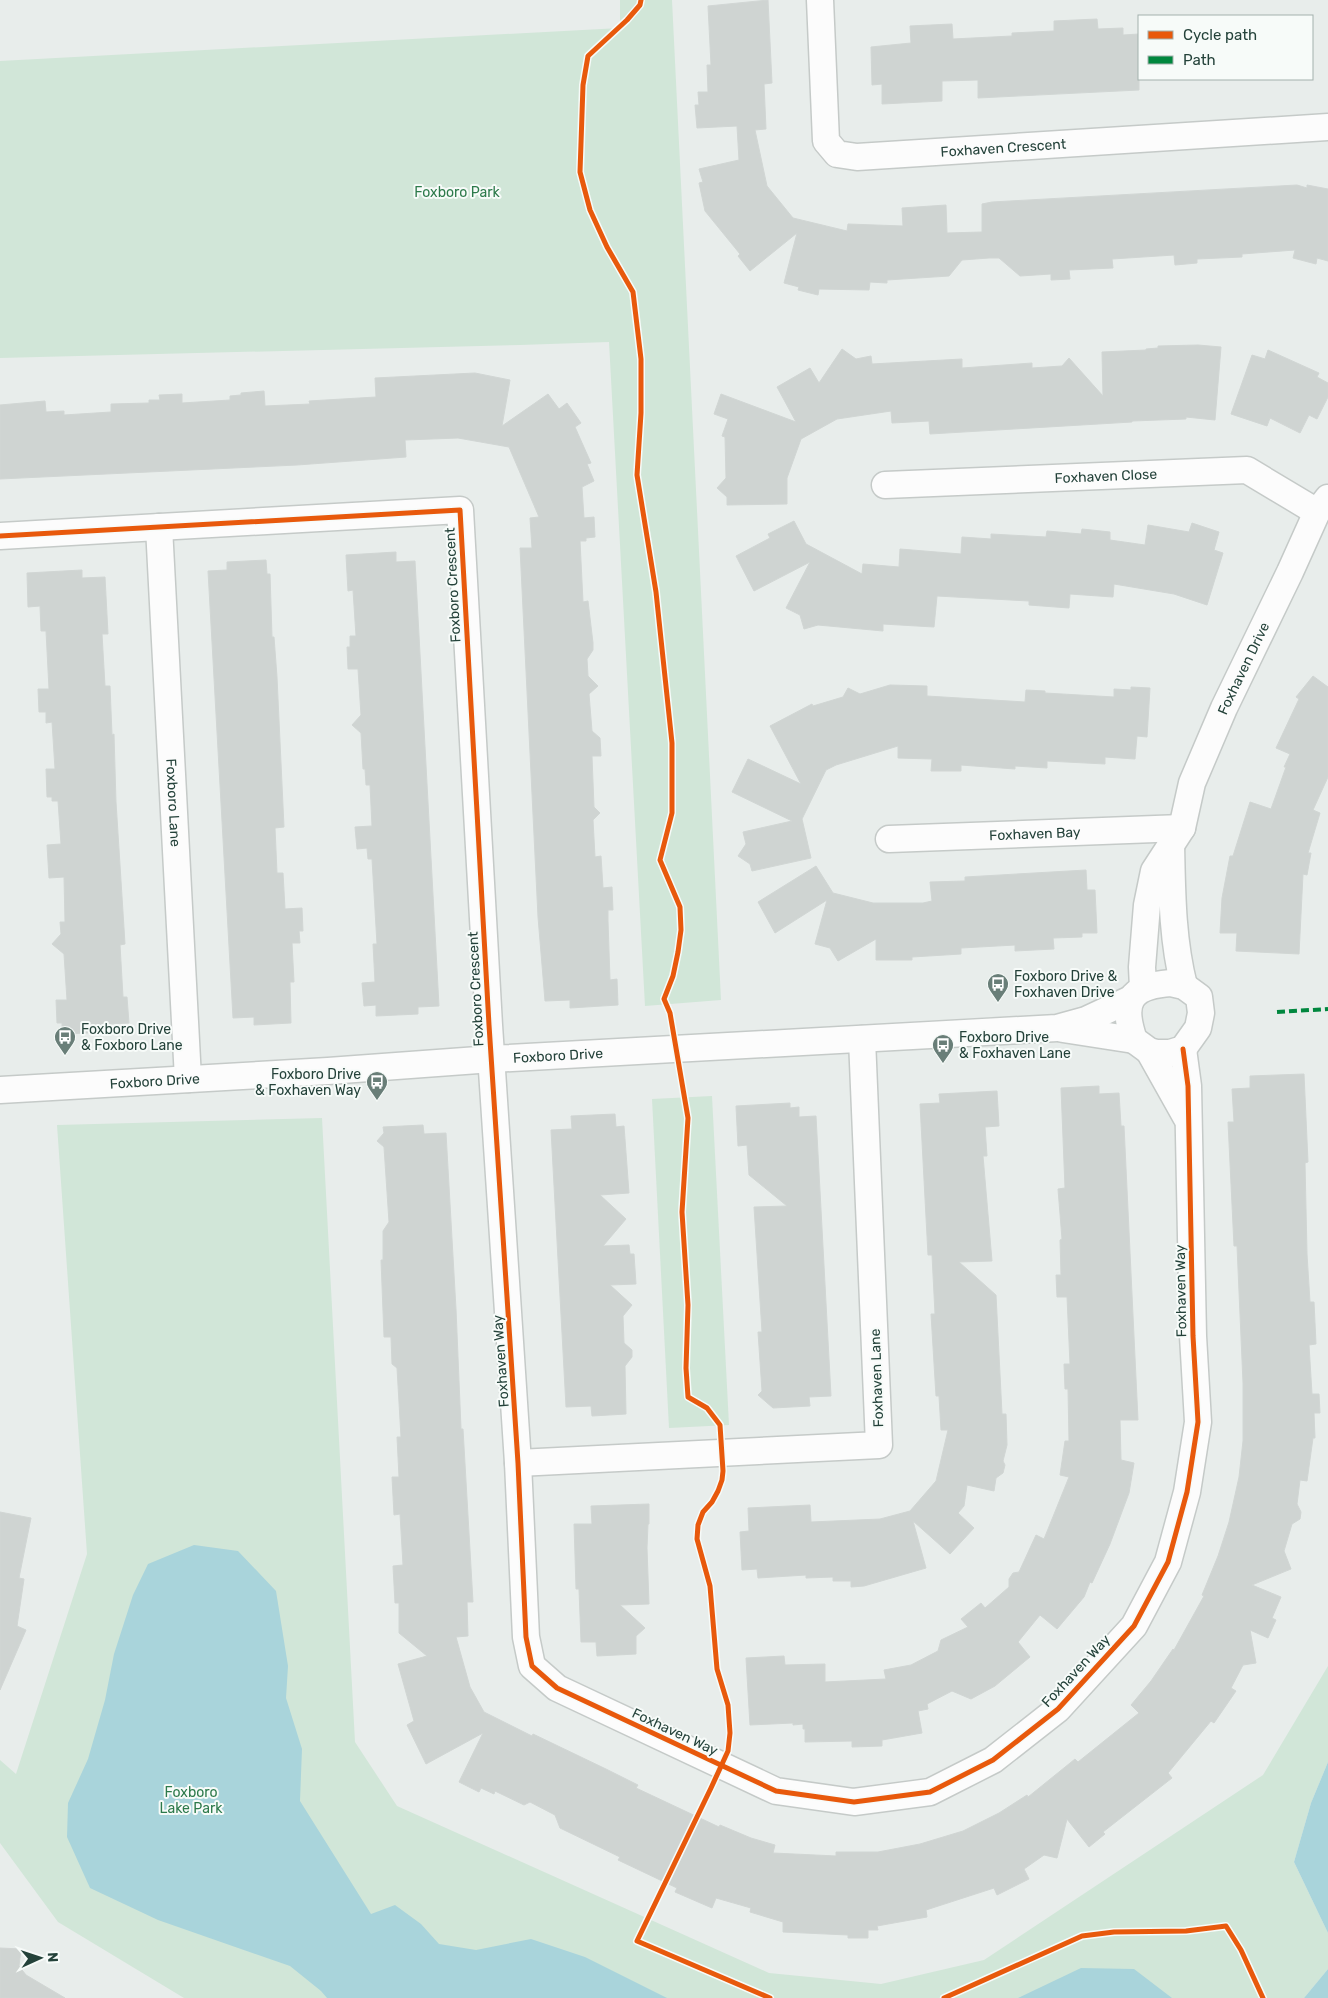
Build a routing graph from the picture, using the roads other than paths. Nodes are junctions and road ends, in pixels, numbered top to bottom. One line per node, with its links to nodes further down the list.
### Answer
1 (820, 0): 2 (street, Foxhaven Crescent)
2 (1328, 127)
3 (885, 485): 4 (street, Foxhaven Close)
4 (1322, 505): 7 (street, Foxhaven Drive)
5 (159, 527): 6 (street, Foxboro Crescent); 15 (street, Foxboro Crescent); 16 (street, Foxboro Lane)
6 (0, 536)
7 (1176, 836): 8 (street, Foxhaven Bay); 9 (street, Foxhaven Drive); 10 (street, Foxhaven Drive)
8 (889, 839)
9 (1184, 986): 10 (street); 14 (street)
10 (1137, 994): 11 (street, Foxboro Drive); 13 (street)
11 (1057, 1028): 12 (street, Foxboro Drive); 13 (street, Foxboro Drive)
12 (862, 1039): 15 (street, Foxboro Drive); 19 (street, Foxhaven Lane)
13 (1142, 1045): 14 (street); 18 (street, Foxhaven Way)
14 (1183, 1048): 18 (street, Foxhaven Way)
15 (492, 1059): 16 (street, Foxboro Drive); 19 (street, Foxhaven Way)
16 (188, 1079): 17 (street, Foxboro Drive)
17 (0, 1090)
18 (1188, 1120): 19 (street, Foxhaven Way)
19 (518, 1463)

